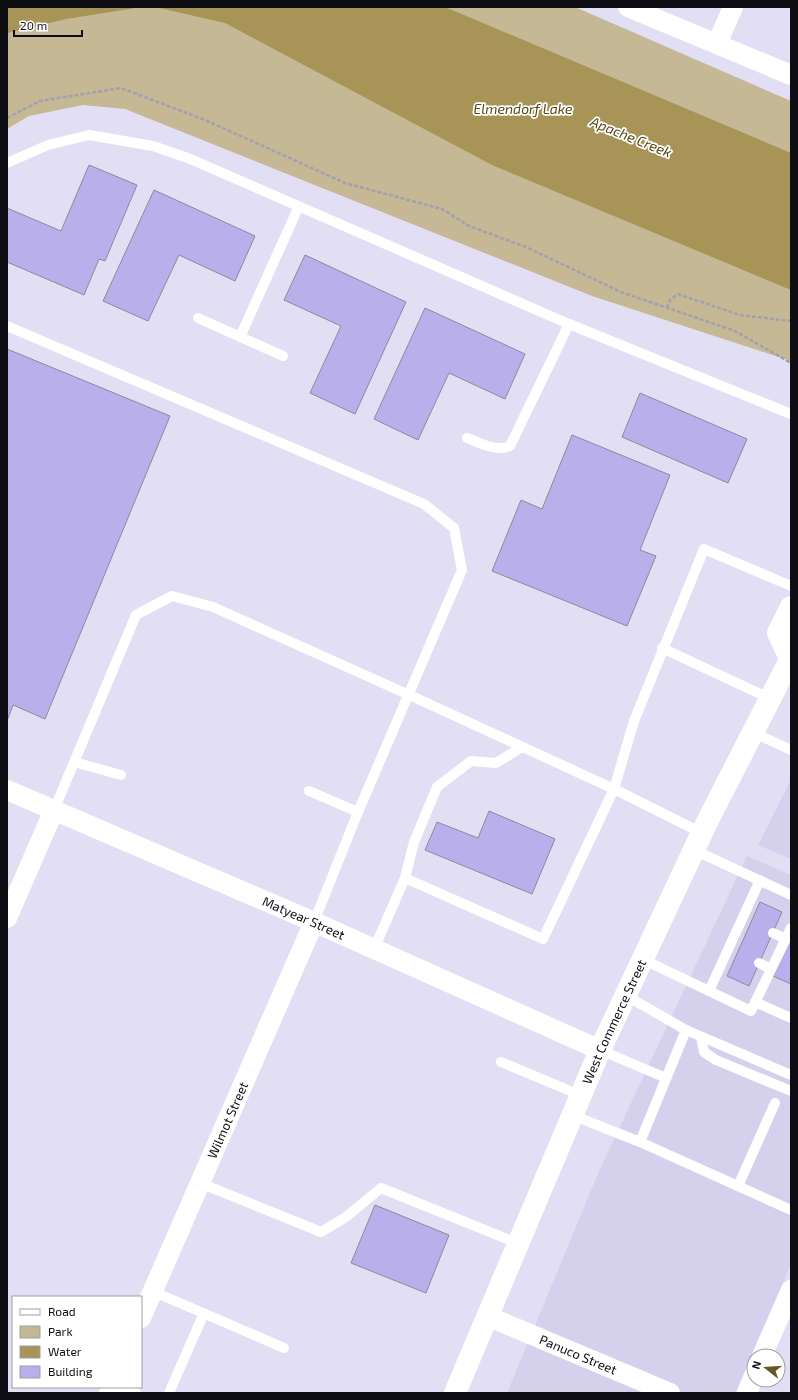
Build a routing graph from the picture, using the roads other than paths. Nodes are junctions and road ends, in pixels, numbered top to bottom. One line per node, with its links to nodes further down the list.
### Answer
1 (628, 7): 3 (street)
2 (733, 7): 3 (street)
3 (717, 44): 4 (street)
4 (791, 75)
5 (7, 163): 6 (lane)
6 (298, 206): 8 (lane); 10 (lane)
7 (198, 318): 10 (lane)
8 (569, 324): 12 (lane); 13 (lane)
9 (7, 326): 18 (lane)
10 (240, 337): 11 (lane)
11 (283, 356)
12 (791, 414)
13 (468, 438)
14 (791, 586): 16 (lane)
15 (791, 607): 17 (main road, West Commerce Street)
16 (662, 648): 19 (lane); 25 (lane)
17 (789, 664): 19 (main road, West Commerce Street)
18 (408, 695): 21 (lane); 23 (lane); 29 (lane)
19 (769, 698): 20 (main road, West Commerce Street)
20 (752, 732): 22 (lane); 30 (main road, West Commerce Street)
21 (522, 747): 25 (lane); 31 (lane)
22 (791, 750)
23 (74, 762): 24 (lane); 28 (lane)
24 (121, 775)
25 (614, 789): 30 (lane); 31 (lane)
26 (7, 790): 28 (street, Matyear Street)
27 (309, 791): 29 (lane)
28 (54, 810): 34 (street); 35 (street, Matyear Street)
29 (358, 812): 35 (lane)
30 (698, 841): 32 (lane); 40 (main road, West Commerce Street)
31 (405, 878): 39 (lane)
32 (760, 880): 33 (lane); 43 (lane)
33 (791, 895)
34 (7, 918)
35 (314, 922): 39 (street, Matyear Street); 58 (street, Wilmot Street)
36 (791, 928): 38 (lane)
37 (773, 933): 38 (lane)
38 (786, 939): 42 (lane)
39 (374, 949): 49 (street, Matyear Street)
40 (642, 959): 43 (lane); 44 (main road, West Commerce Street)
41 (759, 963): 42 (lane)
42 (771, 969): 45 (lane)
43 (709, 991): 45 (lane)
44 (625, 995): 47 (lane); 49 (main road, West Commerce Street)
45 (755, 1002): 46 (lane)
46 (791, 1018)
47 (686, 1030): 48 (lane); 52 (lane)
48 (701, 1037): 51 (lane); 53 (lane)
49 (600, 1050): 52 (lane); 54 (main road, West Commerce Street)
50 (501, 1062): 54 (lane)
51 (791, 1075)
52 (666, 1078): 57 (lane)
53 (791, 1092)
54 (580, 1095): 56 (main road, West Commerce Street)
55 (775, 1103): 59 (lane)
56 (572, 1115): 57 (lane); 61 (main road, West Commerce Street)
57 (640, 1142): 59 (lane)
58 (200, 1183): 61 (lane); 63 (street, Wilmot Street)
59 (738, 1186): 60 (lane)
60 (791, 1210)
61 (517, 1243): 66 (main road, West Commerce Street)
62 (791, 1290): 68 (street)
63 (152, 1291): 64 (lane); 65 (street, Wilmot Street)
64 (204, 1313): 67 (lane); 71 (lane)
65 (142, 1316)
66 (487, 1316): 72 (main road, West Commerce Street); 73 (street, Panuco Street)
67 (284, 1348)
68 (766, 1348)
69 (124, 1388): 70 (lane)
70 (136, 1393)
71 (169, 1393)
72 (455, 1393)
73 (670, 1393)

